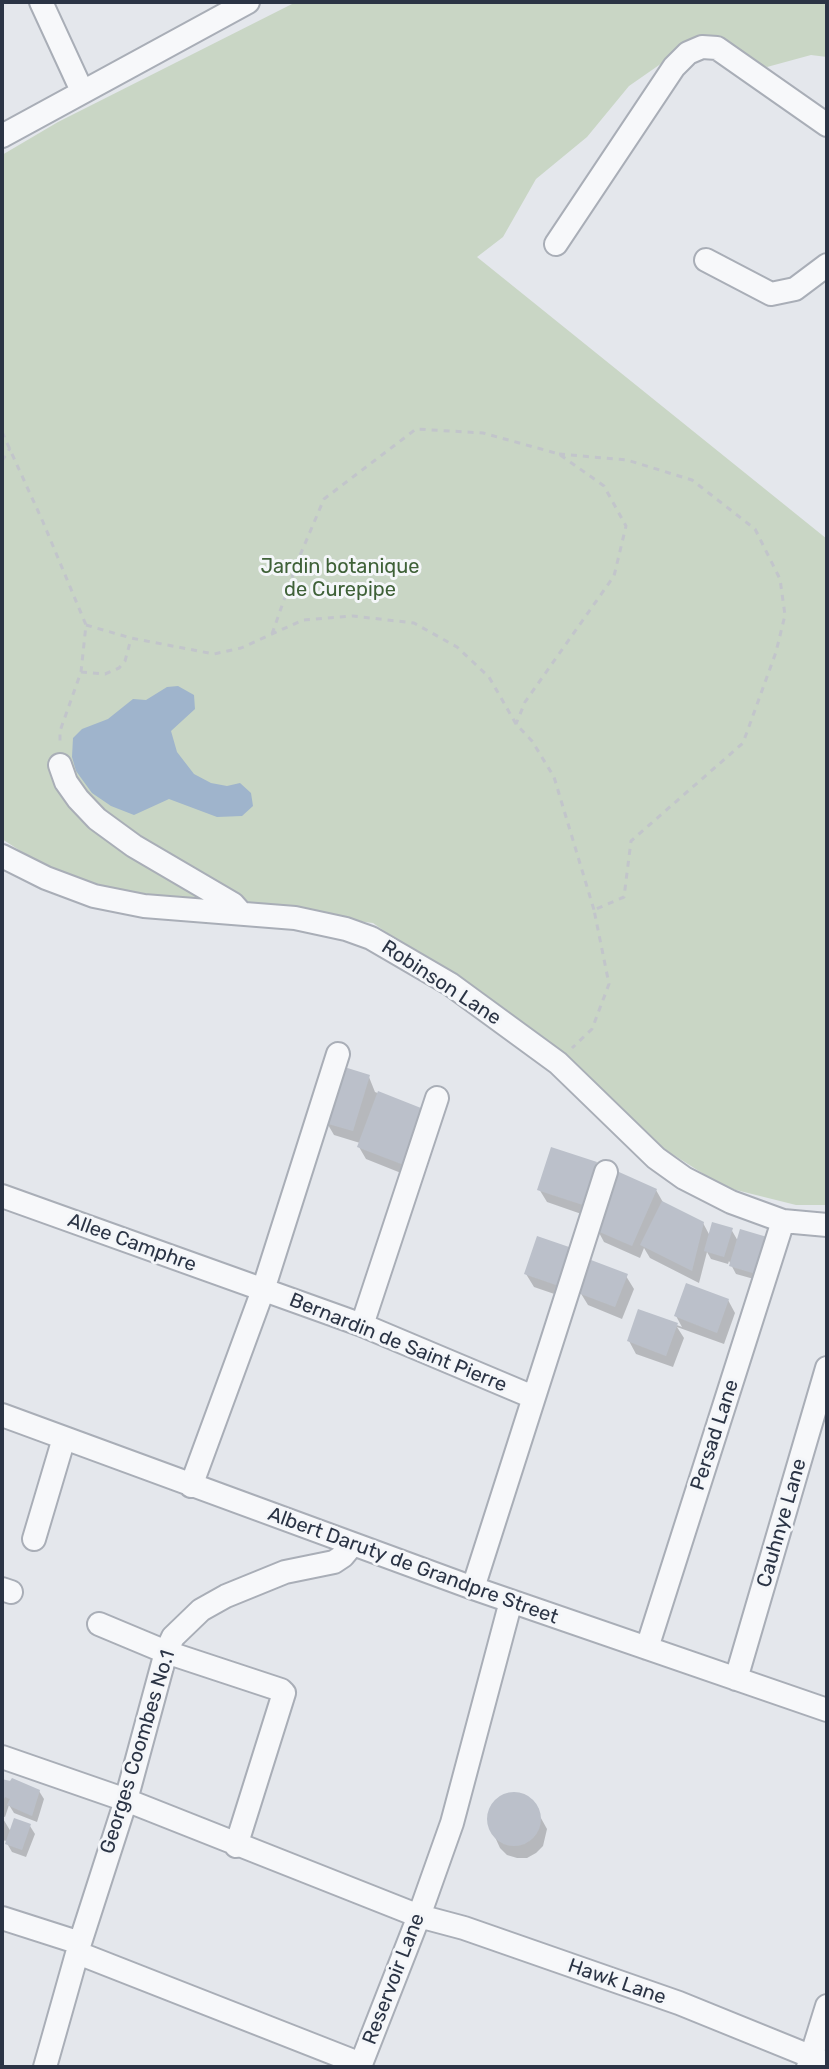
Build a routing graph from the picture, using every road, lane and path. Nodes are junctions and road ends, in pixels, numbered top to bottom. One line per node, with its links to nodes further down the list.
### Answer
1 (41, 2): 3 (street)
2 (248, 2): 3 (street)
3 (82, 91): 5 (street)
4 (827, 125): 6 (street)
5 (2, 136)
6 (556, 244)
7 (706, 260): 8 (street)
8 (827, 265)
9 (2, 432): 10 (path)
10 (10, 448): 12 (path); 13 (path)
11 (559, 454): 14 (path); 17 (path); 20 (path)
12 (2, 461)
13 (86, 625): 15 (path); 16 (path)
14 (272, 634): 15 (path); 17 (path)
15 (131, 638): 16 (path)
16 (81, 672): 18 (path)
17 (516, 724): 20 (path)
18 (60, 765): 21 (street)
19 (2, 856): 21 (street, Robinson Lane)
20 (594, 910): 23 (path)
21 (241, 913): 23 (street, Robinson Lane)
22 (338, 1054): 29 (street)
23 (558, 1063): 27 (street, Robinson Lane)
24 (437, 1098): 30 (street)
25 (606, 1172): 32 (street)
26 (2, 1196): 29 (street, Allee Camphre)
27 (783, 1221): 28 (street, Robinson Lane); 41 (street, Persad Lane)
28 (827, 1225)
29 (263, 1290): 30 (street, Bernardin de Saint Pierre); 35 (street)
30 (362, 1325): 32 (street, Bernardin de Saint Pierre)
31 (827, 1368): 43 (street, Cauhnye Lane)
32 (533, 1397): 38 (street)
33 (2, 1415): 34 (street, Albert Daruty de Grandpre Street)
34 (64, 1438): 35 (street, Albert Daruty de Grandpre Street); 36 (street)
35 (191, 1486): 37 (street, Albert Daruty de Grandpre Street)
36 (34, 1539)
37 (353, 1544): 38 (street, Albert Daruty de Grandpre Street); 42 (street, Georges Coombes No.1)
38 (473, 1588): 39 (street, Albert Daruty de Grandpre Street)
39 (511, 1601): 41 (street, Albert Daruty de Grandpre Street); 48 (street, Reservoir Lane)
40 (99, 1624): 42 (street)
41 (647, 1648): 43 (street, Albert Daruty de Grandpre Street)
42 (166, 1652): 46 (street, Georges Coombes No.1); 47 (street)
43 (736, 1679): 44 (street, Albert Daruty de Grandpre Street)
44 (826, 1704)
45 (2, 1757): 46 (street, Hawk Lane)
46 (126, 1800): 47 (street, Hawk Lane); 50 (street, Georges Coombes No.1)
47 (236, 1846): 48 (street, Hawk Lane)
48 (419, 1916): 50 (street, Reservoir Lane); 52 (street, Hawk Lane)
49 (2, 1918): 50 (street)
50 (79, 1948): 53 (street, Georges Coombes No.1)
51 (827, 2006): 52 (street)
52 (816, 2063)
53 (45, 2067)

